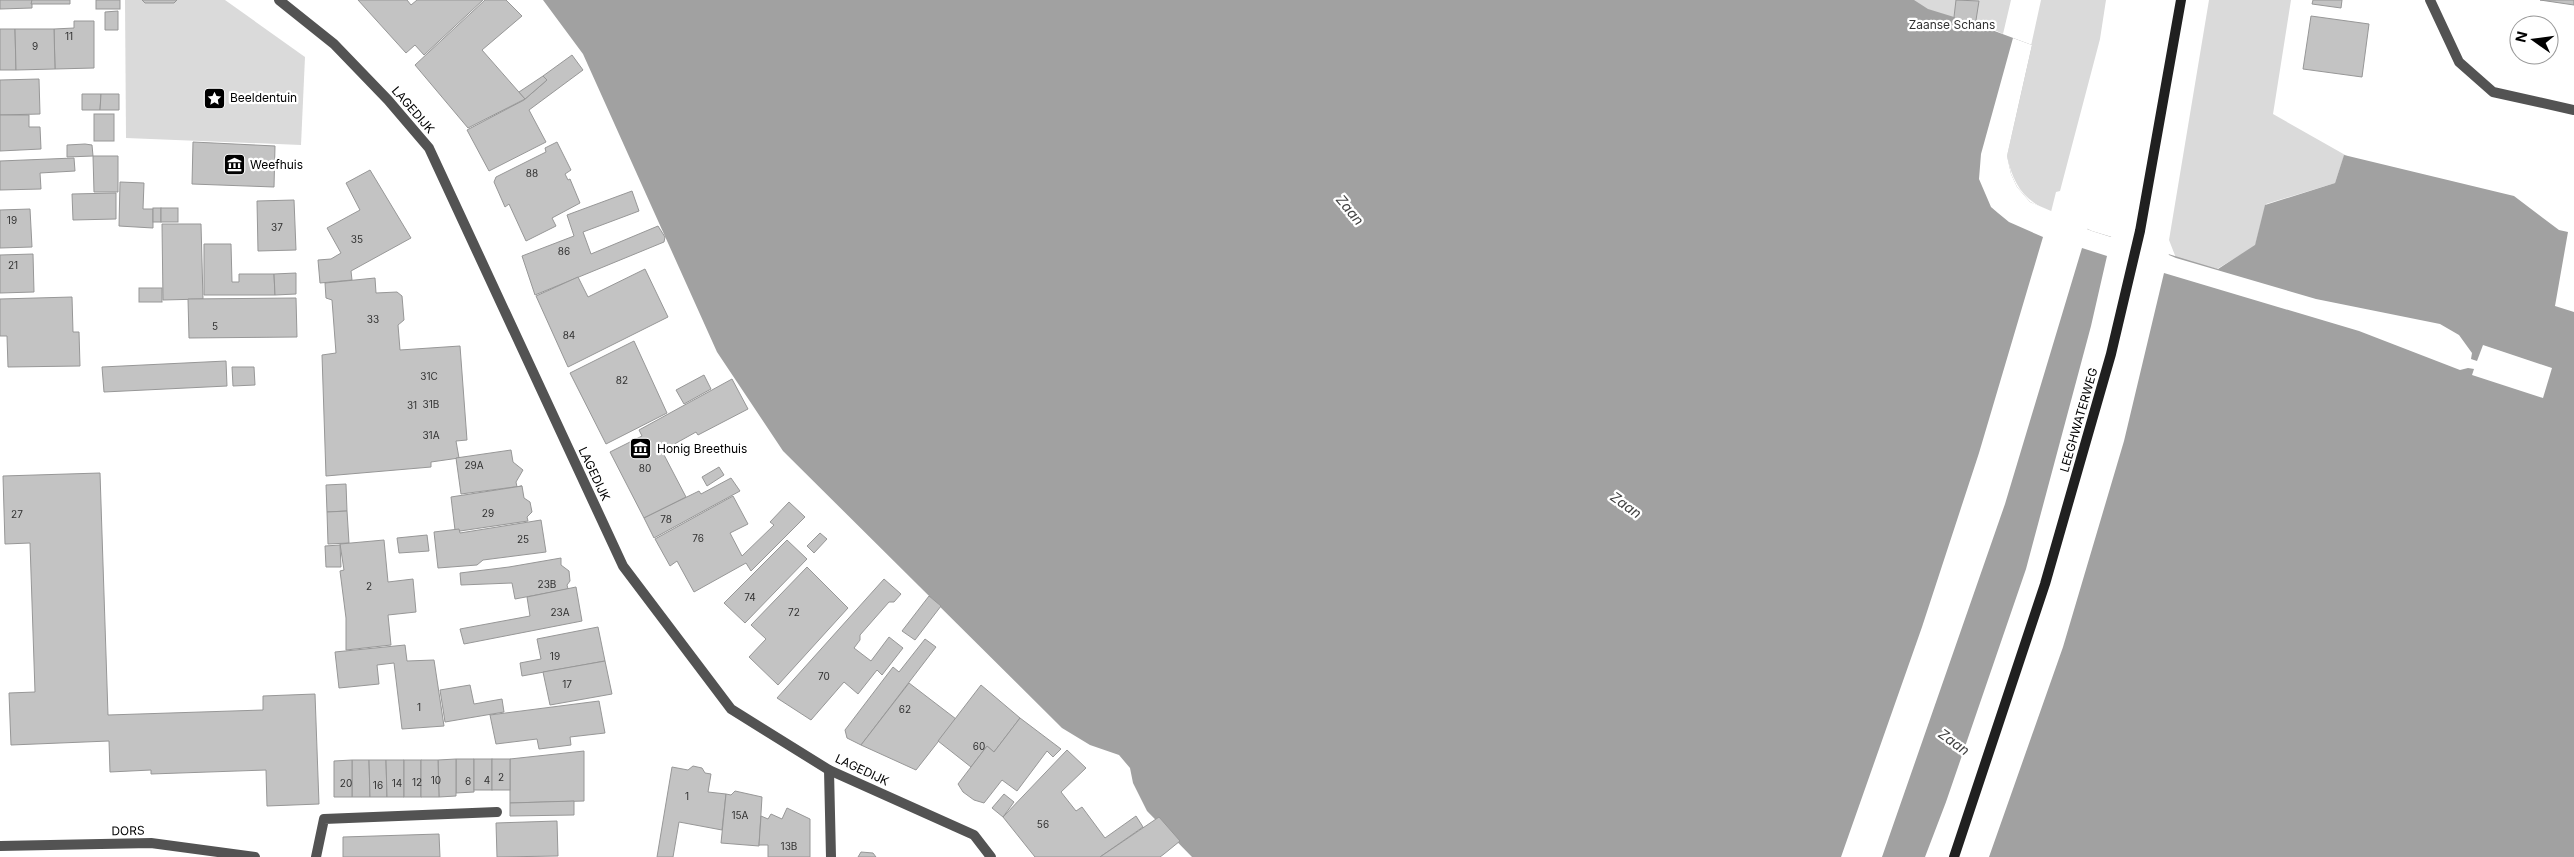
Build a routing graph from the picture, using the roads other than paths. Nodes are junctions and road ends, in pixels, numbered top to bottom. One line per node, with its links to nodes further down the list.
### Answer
1 (279, 0): 5 (street, LAGEDIJK)
2 (2181, 0): 13 (main road, LEEGHWATERWEG)
3 (2430, 0): 4 (street)
4 (2574, 110)
5 (829, 770): 11 (street); 12 (street, LAGEDIJK)
6 (497, 812): 10 (street)
7 (2, 846): 8 (street); 9 (street, DORS)
8 (5, 857)
9 (255, 857)
10 (316, 857)
11 (831, 857)
12 (991, 857)
13 (1954, 857)

